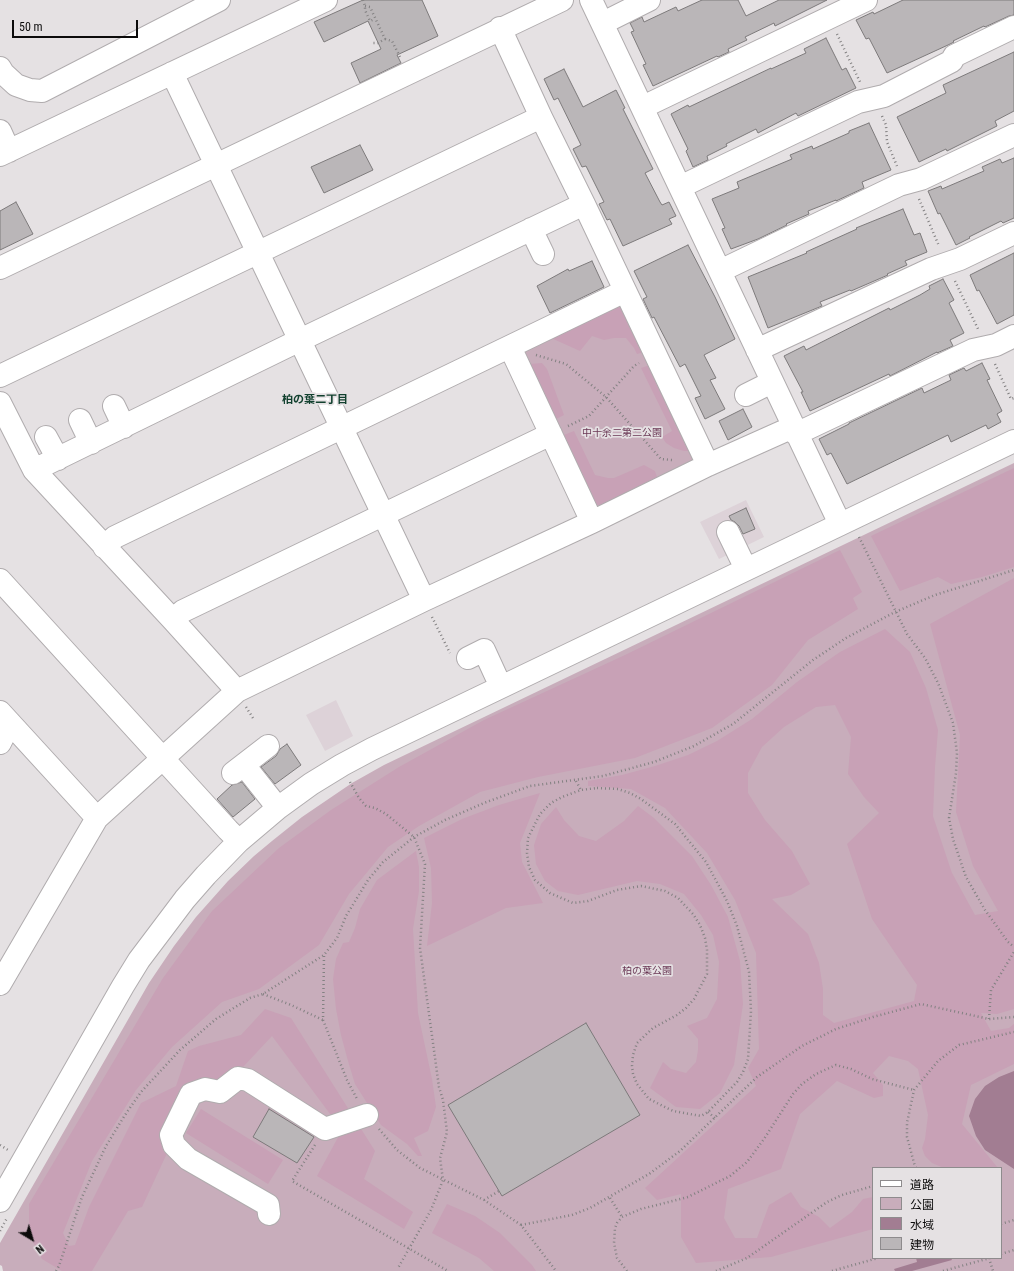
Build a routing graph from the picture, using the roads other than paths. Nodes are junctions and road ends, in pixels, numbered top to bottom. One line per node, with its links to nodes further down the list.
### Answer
1 (219, 0): 10 (street)
2 (326, 0): 11 (street)
3 (562, 0): 9 (street)
4 (591, 0): 7 (street)
5 (649, 0): 7 (street)
6 (866, 0): 12 (street)
7 (603, 23): 12 (street)
8 (1014, 27): 18 (street)
9 (500, 28): 13 (street); 17 (street)
10 (0, 68)
11 (172, 73): 16 (street); 17 (street)
12 (643, 107): 18 (street)
13 (541, 117): 19 (street); 22 (street)
14 (0, 131): 16 (street)
15 (1014, 135): 25 (street)
16 (5, 153)
17 (216, 165): 22 (street); 24 (street)
18 (680, 187): 25 (street)
19 (584, 204): 20 (street); 26 (street)
20 (532, 229): 23 (street); 28 (street)
21 (1014, 233): 30 (street)
22 (257, 253): 28 (street); 31 (street)
23 (543, 254)
24 (0, 268)
25 (720, 271): 30 (street)
26 (624, 291): 29 (street); 45 (street)
27 (1014, 336): 39 (street)
28 (300, 340): 37 (street); 38 (street)
29 (510, 347): 38 (street); 40 (street)
30 (757, 350): 32 (street)
31 (0, 376)
32 (772, 382): 33 (street); 39 (street)
33 (746, 395)
34 (0, 402): 46 (street)
35 (114, 406): 37 (street)
36 (80, 420): 43 (street)
37 (124, 427): 43 (street)
38 (341, 427): 47 (street); 51 (street)
39 (795, 430): 45 (street); 49 (street)
40 (556, 432): 47 (street); 48 (street)
41 (46, 437): 44 (street)
42 (1014, 441): 49 (street)
43 (91, 443): 44 (street)
44 (58, 459): 46 (street)
45 (708, 465): 48 (street)
46 (34, 470): 51 (street)
47 (382, 514): 54 (street); 55 (street)
48 (592, 522): 54 (street)
49 (849, 529): 52 (street)
50 (728, 532): 52 (street)
51 (104, 547): 55 (street)
52 (746, 569): 57 (street)
53 (2, 586): 62 (street)
54 (424, 600): 58 (street)
55 (173, 620): 58 (street)
56 (460, 657): 57 (street)
57 (501, 687): 63 (street)
58 (236, 691): 62 (street)
59 (5, 718): 60 (street); 64 (street)
60 (0, 743)
61 (268, 746): 63 (street)
62 (162, 758): 64 (street); 65 (street)
63 (278, 808): 65 (street)
64 (97, 818): 66 (street)
65 (239, 841): 68 (street)
66 (0, 984)
67 (366, 1115): 69 (street)
68 (4, 1209)
69 (269, 1214)

